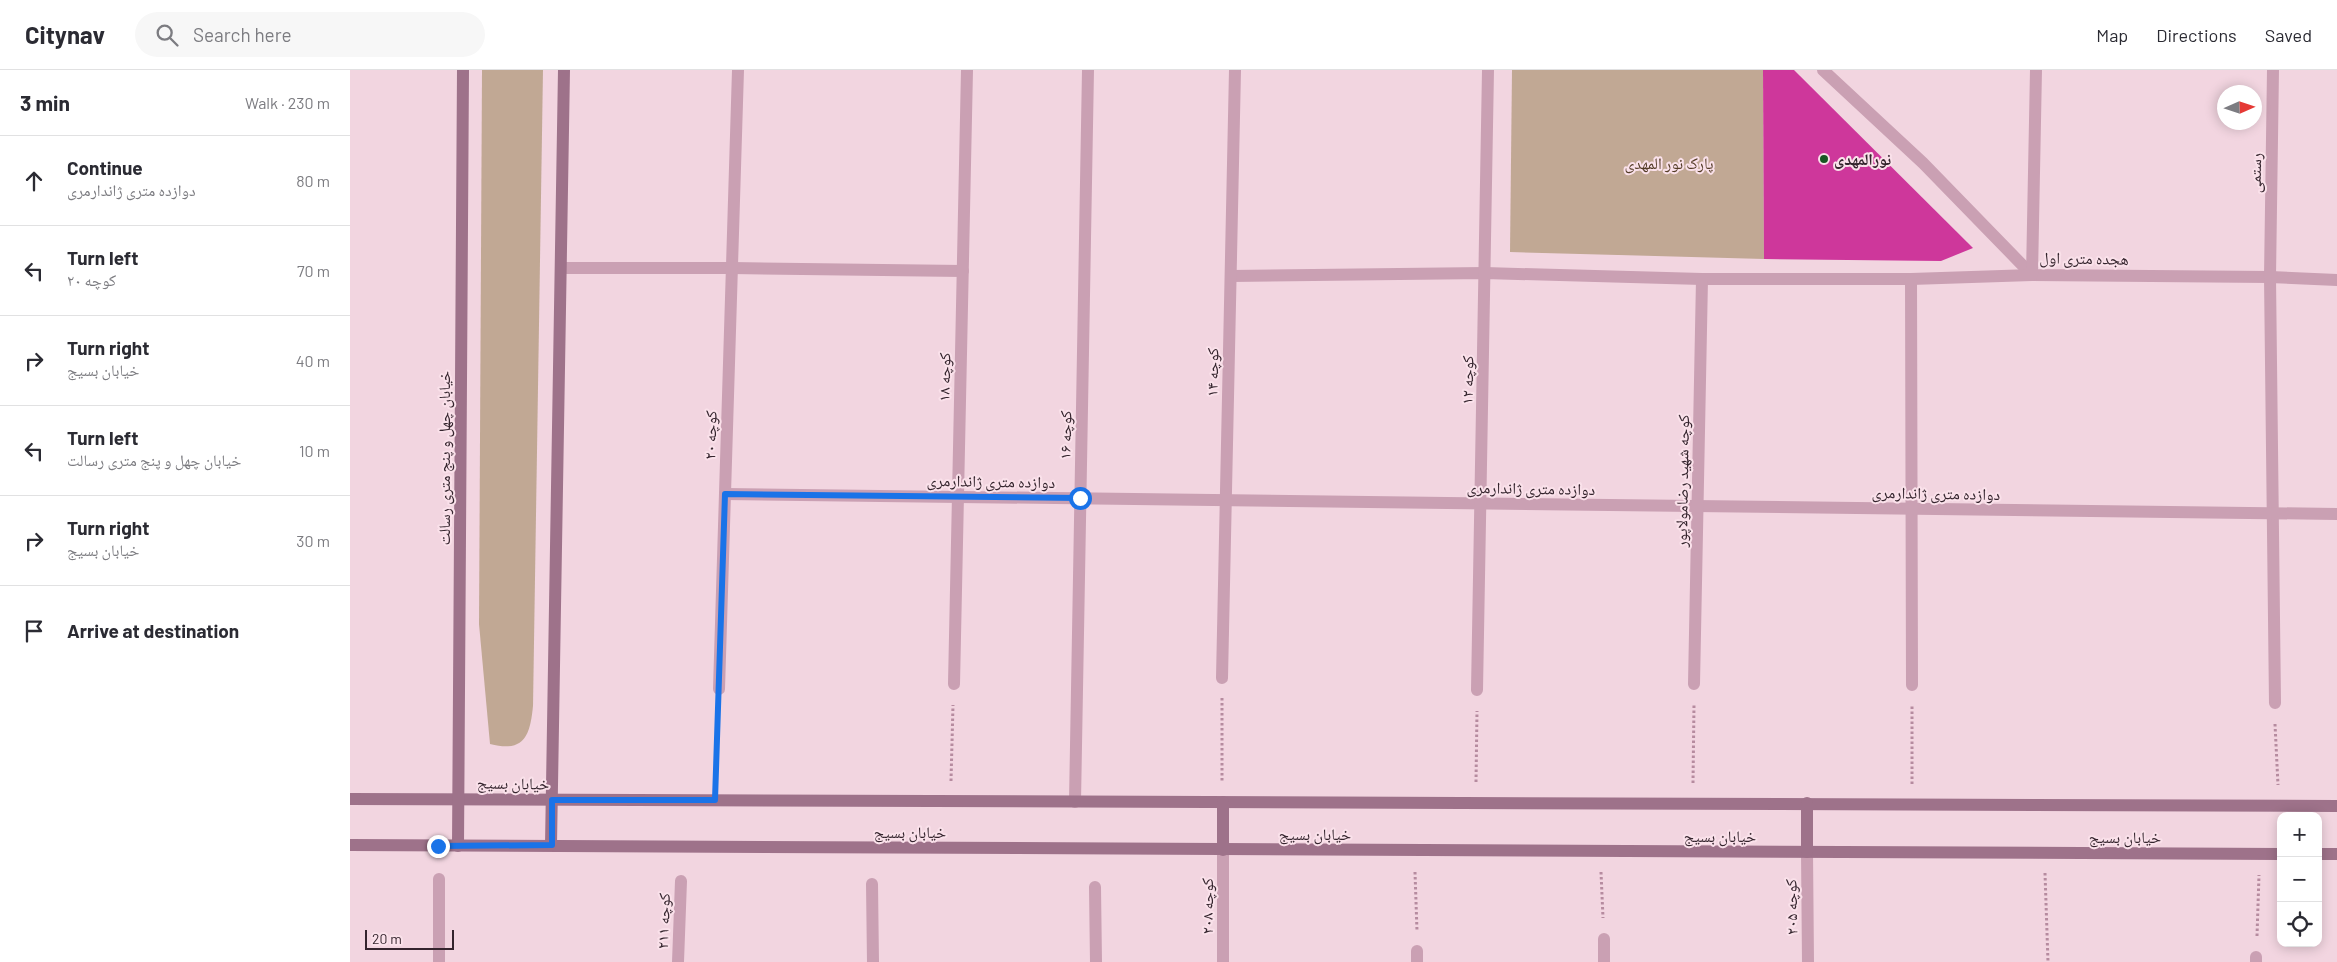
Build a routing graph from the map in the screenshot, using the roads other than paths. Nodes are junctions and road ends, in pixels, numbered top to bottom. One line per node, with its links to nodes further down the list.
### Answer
1 (463, 70): 38 (main road, خیابان چهل و پنج متری رسالت)
2 (564, 70): 11 (main road)
3 (738, 70): 12 (street, ۲۰ کوچه)
4 (967, 70): 13 (street, ۱۸ کوچه)
5 (1088, 70): 23 (street, ۱۶ کوچه)
6 (1235, 70): 16 (street, ‍‍ ۱۴ کوچه)
7 (1488, 70): 14 (street, ۱۲ کوچه)
8 (1823, 70): 15 (street, هجده متری اول)
9 (2036, 70): 15 (street)
10 (2273, 70): 17 (street, رستمی)
11 (561, 268): 12 (street); 39 (main road)
12 (732, 268): 13 (street); 21 (street, ۲۰ کوچه)
13 (963, 272): 22 (street, ۱۸ کوچه)
14 (1485, 273): 16 (street); 18 (street); 25 (street, ۱۲ کوچه)
15 (2032, 275): 17 (street, هجده متری اول); 19 (street)
16 (1231, 276): 24 (street, ‍‍ ۱۴ کوچه)
17 (2270, 277): 20 (street, هجده متری اول); 28 (street, رستمی)
18 (1702, 279): 19 (street); 26 (street, کوچه شهید رضامولاپور)
19 (1911, 279): 27 (street)
20 (2337, 280)
21 (725, 494): 22 (street, دوازده متری ژاندارمری); 34 (street, ۲۰ کوچه)
22 (958, 497): 23 (street, دوازده متری ژاندارمری); 31 (street, ۱۸ کوچه)
23 (1080, 498): 24 (street, دوازده متری ژاندارمری); 40 (street, ۱۶ کوچه)
24 (1226, 500): 25 (street, دوازده متری ژاندارمری); 30 (street, ‍‍ ۱۴ کوچه)
25 (1480, 503): 26 (street, دوازده متری ژاندارمری); 35 (street, ۱۲ کوچه)
26 (1698, 506): 27 (street, دوازده متری ژاندارمری); 32 (street, کوچه شهید رضامولاپور)
27 (1912, 509): 28 (street, دوازده متری ژاندارمری); 33 (street)
28 (2271, 514): 29 (street, دوازده متری ژاندارمری); 36 (street, رستمی)
29 (2337, 514)
30 (1222, 678)
31 (954, 684)
32 (1694, 684)
33 (1912, 685)
34 (718, 689)
35 (1477, 690)
36 (2275, 703)
37 (350, 799): 38 (main road, خیابان بسیج)
38 (459, 799): 39 (main road, خیابان بسیج); 46 (main road, خیابان چهل و پنج متری رسالت)
39 (552, 800): 40 (main road, خیابان بسیج); 45 (main road)
40 (1074, 802): 41 (main road, خیابان بسیج)
41 (1223, 802): 42 (main road, خیابان بسیج); 47 (main road)
42 (1807, 803): 43 (main road, خیابان بسیج); 48 (main road)
43 (2337, 806)
44 (350, 845): 46 (main road, خیابان بسیج)
45 (552, 845): 46 (main road, خیابان بسیج); 47 (main road, خیابان بسیج)
46 (458, 846)
47 (1223, 850): 48 (main road, خیابان بسیج); 61 (street, ۲۰۸ کوچه)
48 (1807, 852): 49 (main road, خیابان بسیج); 63 (street, ۲۰۵ کوچه)
49 (2277, 854)
50 (2322, 854): 51 (main road)
51 (2337, 854)
52 (439, 880): 57 (street)
53 (681, 881): 58 (street, کوچه ۲۱۱)
54 (872, 884): 59 (street)
55 (1095, 887): 60 (street)
56 (1604, 939): 62 (street)
57 (439, 962)
58 (678, 962)
59 (873, 962)
60 (1096, 962)
61 (1223, 962)
62 (1604, 962)
63 (1808, 962)

